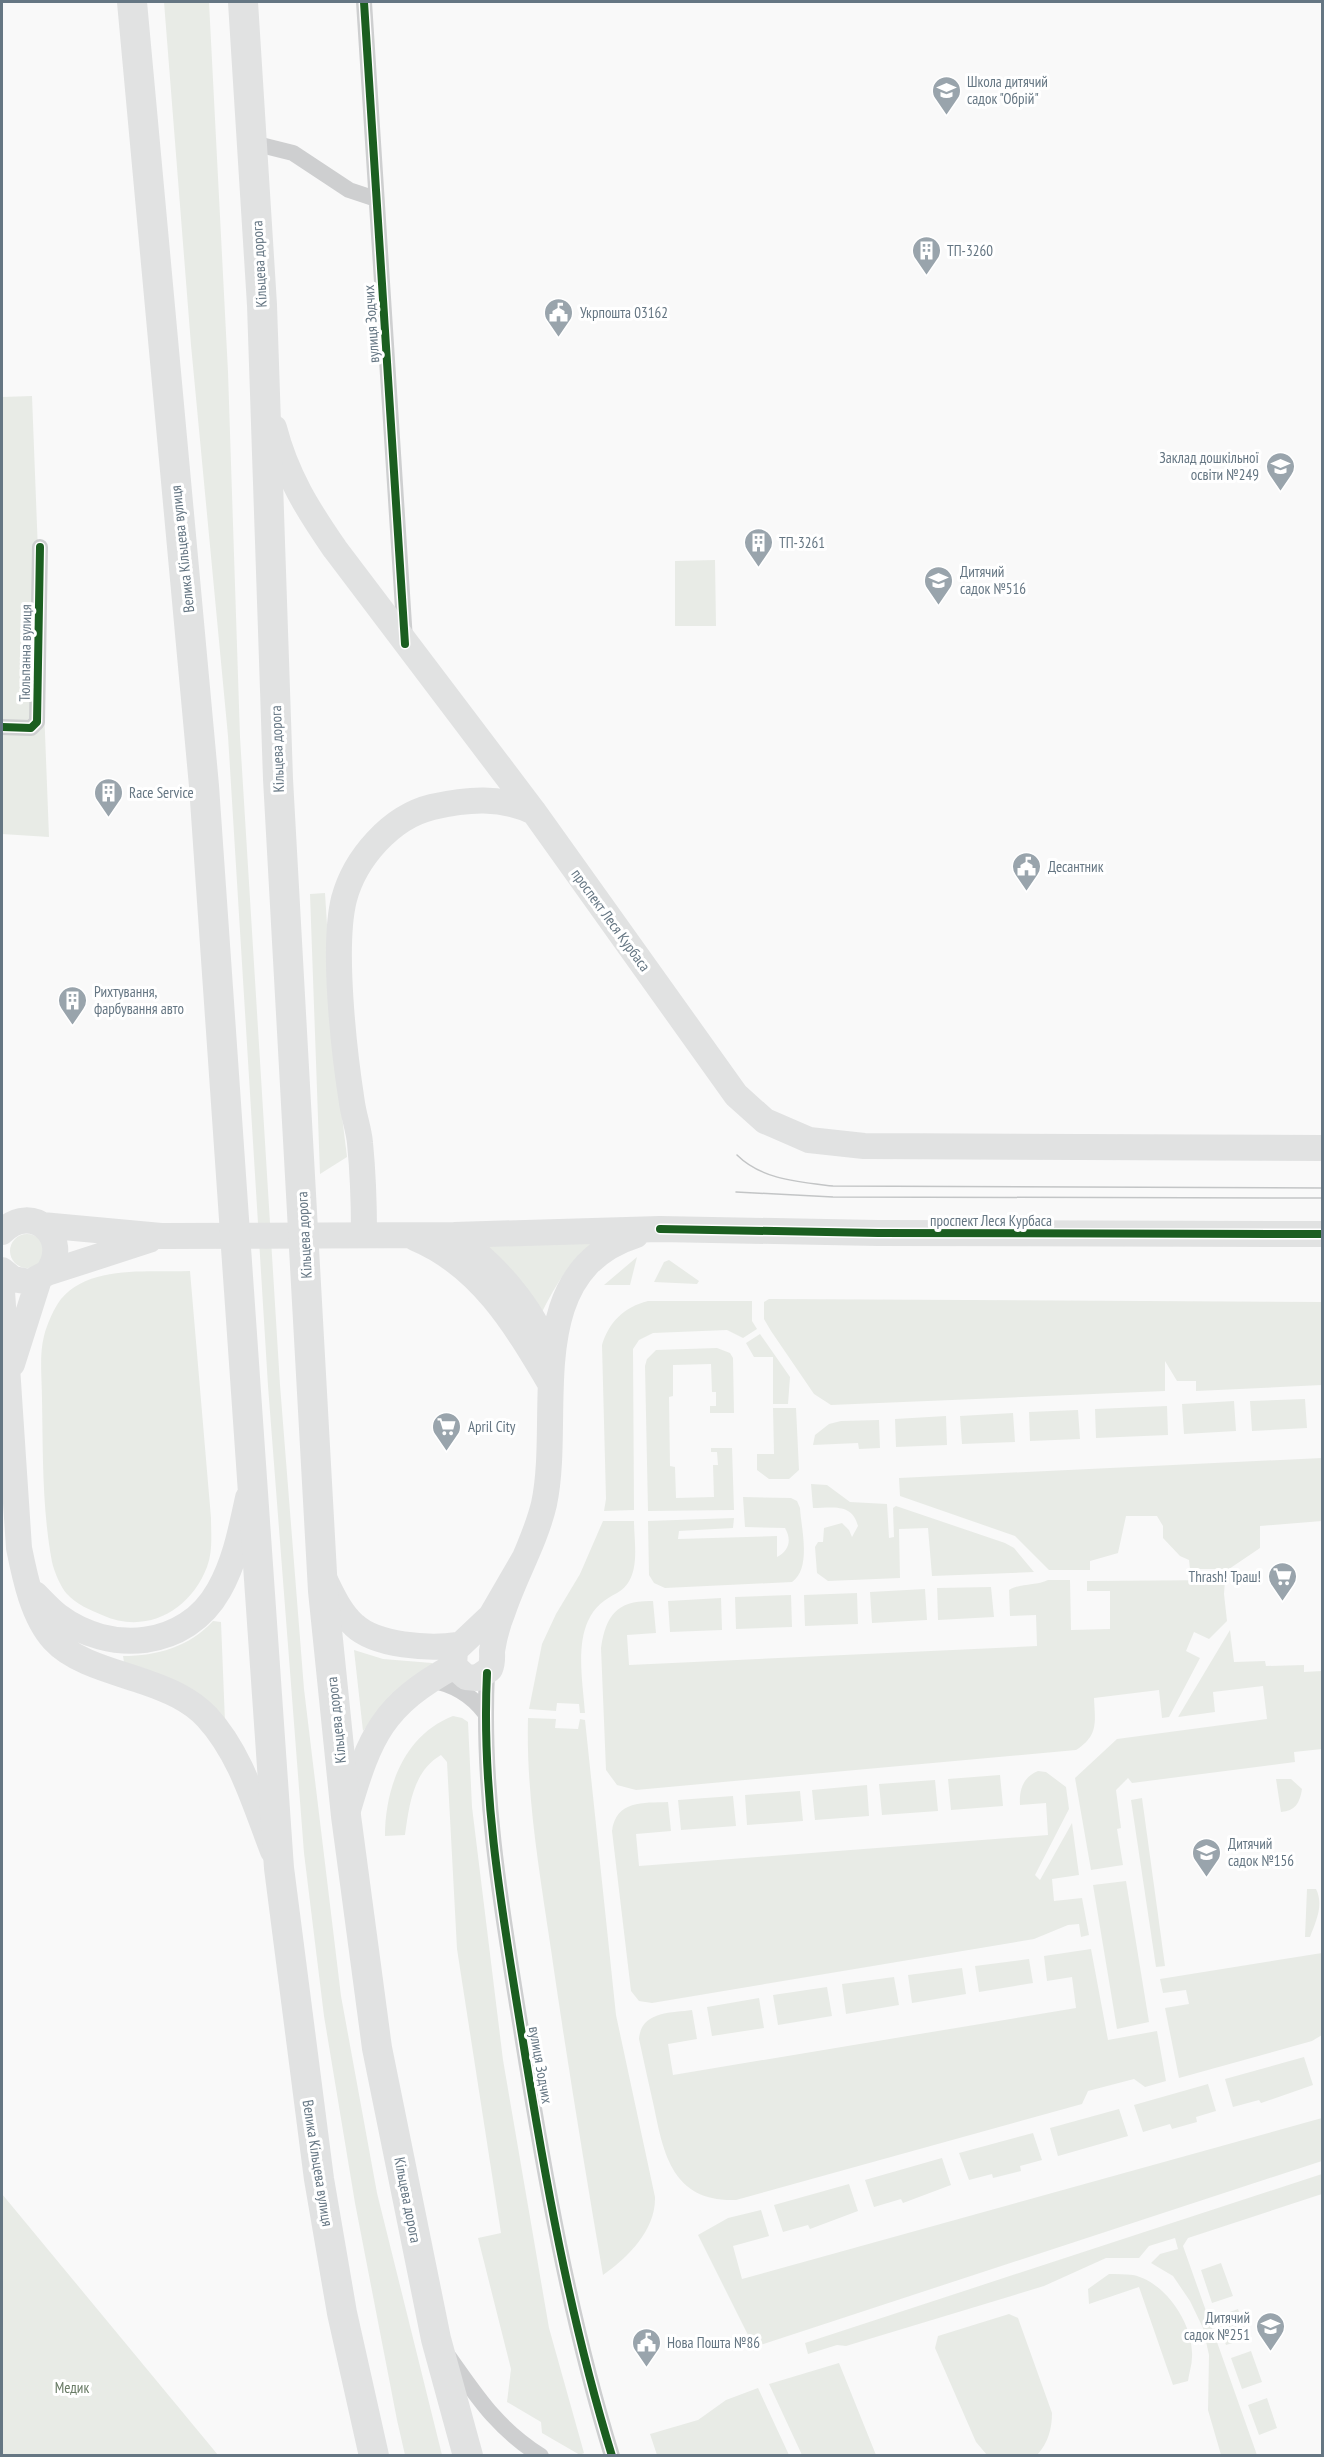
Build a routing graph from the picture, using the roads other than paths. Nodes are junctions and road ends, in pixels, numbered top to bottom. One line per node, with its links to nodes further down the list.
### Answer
1 (132, 2): 25 (highway, Велика Кільцева вулиця)
2 (243, 2): 4 (highway, Кільцева дорога)
3 (364, 2): 5 (street, вулиця Зодчих)
4 (252, 143): 5 (street); 6 (highway, Кільцева дорога)
5 (376, 199): 8 (street, вулиця Зодчих)
6 (264, 384): 8 (main road); 27 (highway, Кільцева дорога)
7 (40, 547): 9 (street, Тюльпанна вулиця)
8 (405, 644): 10 (main road)
9 (2, 727)
10 (534, 812): 11 (main road, проспект Леся Курбаса); 15 (main road)
11 (1323, 1148)
12 (42, 1225): 14 (main road); 19 (main road); 21 (main road)
13 (668, 1230): 17 (main road, проспект Леся Курбаса); 18 (main road, проспект Леся Курбаса); 23 (main road)
14 (2, 1232)
15 (364, 1234): 16 (main road, проспект Леся Курбаса); 19 (main road, проспект Леся Курбаса)
16 (406, 1234): 18 (main road, проспект Леся Курбаса); 23 (main road)
17 (1323, 1234)
18 (454, 1235): 23 (main road)
19 (161, 1236): 21 (main road)
20 (2, 1270): 21 (main road)
21 (43, 1276): 24 (main road)
22 (2, 1291): 24 (main road)
23 (550, 1371): 26 (main road)
24 (9, 1372): 28 (main road)
25 (251, 1486): 28 (main road); 34 (highway)
26 (524, 1559): 29 (main road); 30 (main road)
27 (322, 1574): 29 (main road); 33 (highway, Кільцева дорога)
28 (31, 1590): 34 (main road)
29 (459, 1650): 30 (main road); 30 (main road); 31 (main road)
30 (490, 1663): 32 (street, вулиця Зодчих)
31 (430, 1680): 32 (street); 33 (main road)
32 (485, 1713): 39 (street, вулиця Зодчих)
33 (346, 1816): 35 (highway, Кільцева дорога)
34 (279, 1868): 36 (highway, Велика Кільцева вулиця)
35 (436, 2339): 37 (highway, Кільцева дорога); 38 (street)
36 (374, 2456)
37 (468, 2456)
38 (541, 2456)
39 (612, 2456)

